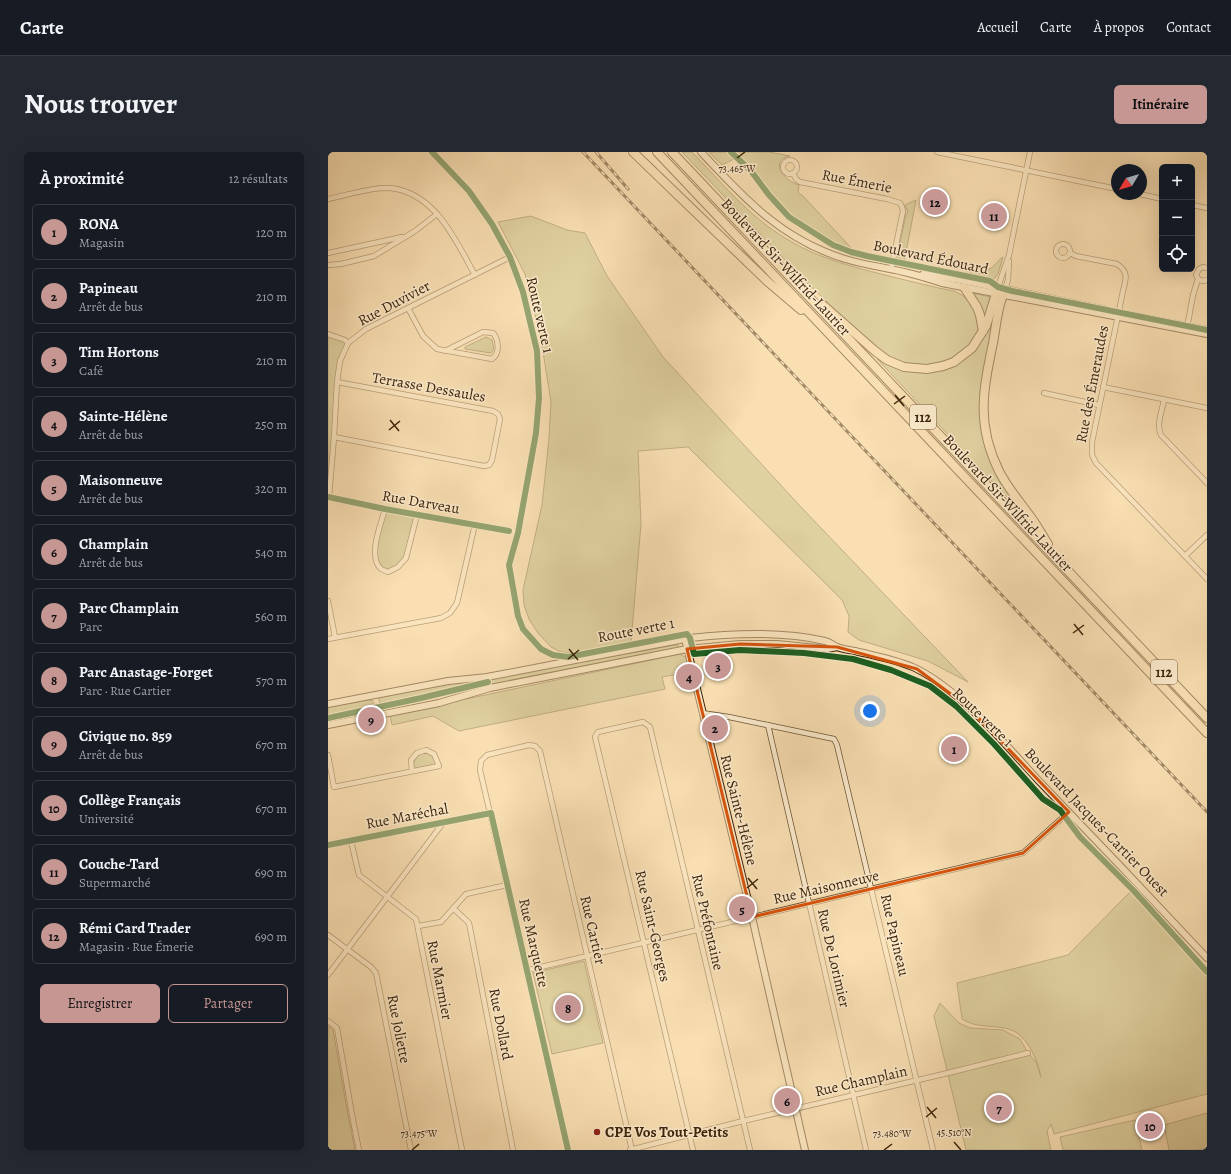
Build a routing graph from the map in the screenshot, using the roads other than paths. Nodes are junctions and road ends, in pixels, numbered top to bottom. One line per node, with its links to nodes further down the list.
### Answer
1 (633, 152): 37 (highway)
2 (657, 152): 37 (highway, Boulevard Sir-Wilfrid-Laurier / 112)
3 (672, 152): 25 (highway, Boulevard Sir-Wilfrid-Laurier / 112)
4 (701, 152): 22 (main road, Boulevard Édouard)
5 (937, 152): 7 (street)
6 (1030, 152): 7 (street)
7 (1027, 171): 9 (street); 29 (street)
8 (793, 173): 22 (street, Rue Émerie)
9 (1111, 188)
10 (1147, 196): 11 (street)
11 (1159, 198)
12 (328, 199): 15 (street)
13 (1195, 206): 14 (street)
14 (1207, 208)
15 (437, 214): 16 (street); 24 (street)
16 (406, 236): 17 (street); 20 (street)
17 (328, 253)
18 (1070, 253): 31 (street, Rue des Émeraudes)
19 (506, 259): 24 (street, Rue Duvivier)
20 (328, 265)
21 (1207, 268): 26 (street)
22 (891, 269): 23 (main road, Boulevard Édouard)
23 (905, 272): 28 (main road, Boulevard Édouard); 29 (main road, Boulevard Édouard)
24 (475, 275): 30 (street, Rue Duvivier)
25 (789, 275): 34 (highway); 55 (highway, Boulevard Sir-Wilfrid-Laurier / 112)
26 (1198, 279): 27 (street); 32 (street)
27 (1207, 280)
28 (964, 287): 29 (main road, Boulevard Édouard); 34 (highway)
29 (1000, 291): 31 (main road, Boulevard Édouard); 34 (highway); 55 (highway)
30 (408, 308): 38 (street, Rue Duvivier); 39 (street)
31 (1118, 315): 32 (main road, Boulevard Édouard); 41 (street, Rue des Émeraudes)
32 (1186, 328): 33 (main road, Boulevard Édouard); 36 (main road, Boulevard Édouard)
33 (1207, 330)
34 (982, 331)
35 (328, 334): 38 (street)
36 (1207, 334)
37 (836, 341): 69 (highway, Boulevard Sir-Wilfrid-Laurier / 112)
38 (348, 343): 40 (street, Rue Duvivier)
39 (446, 351): 39 (street)
40 (337, 382): 46 (street, Rue Duvivier); 46 (street, Terrasse Dessaules)
41 (1103, 387): 43 (street); 44 (street, Rue des Émeraudes)
42 (1044, 393): 44 (street)
43 (1164, 400): 45 (street); 47 (street)
44 (1099, 405): 54 (street, Rue des Émeraudes)
45 (1207, 408)
46 (334, 437): 48 (street, Rue Duvivier)
47 (1207, 483)
48 (328, 497): 49 (street, Rue Darveau)
49 (385, 509): 50 (street, Rue Darveau); 50 (street)
50 (416, 515): 51 (street, Rue Darveau)
51 (475, 524): 52 (street, Rue Darveau); 58 (street)
52 (509, 531)
53 (1207, 535): 54 (street)
54 (1185, 556): 56 (street, Rue des Émeraudes)
55 (1057, 559): 65 (highway, Boulevard Sir-Wilfrid-Laurier / 112)
56 (1207, 579)
57 (328, 601): 58 (street)
58 (335, 637): 59 (street)
59 (328, 639)
60 (685, 639): 61 (main road, Boulevard Jacques-Cartier Ouest); 62 (main road, Rue Sainte-Hélène); 63 (main road, Boulevard Jacques-Cartier Ouest)
61 (837, 647): 62 (main road, Boulevard Jacques-Cartier Ouest); 73 (main road, Boulevard Jacques-Cartier Ouest)
62 (687, 650): 64 (main road, Rue Sainte-Hélène); 66 (main road, Boulevard Jacques-Cartier Ouest)
63 (328, 704)
64 (702, 713): 67 (street, Rue Papineau); 83 (main road, Rue Sainte-Hélène)
65 (1207, 718)
66 (328, 725)
67 (768, 725): 79 (street, Rue Papineau); 81 (street, Rue De Lorimier)
68 (623, 727): 85 (street, Rue Préfontaine); 87 (street, Rue Saint-Georges)
69 (1207, 733)
70 (506, 750): 74 (street, Rue Marquette); 89 (street, Rue Cartier)
71 (328, 755): 72 (street)
72 (412, 771): 72 (street)
73 (1069, 812): 79 (street, Rue Maisonneuve); 90 (main road, Boulevard Jacques-Cartier Ouest)
74 (491, 813): 75 (street, Rue Maréchal); 78 (street, Rue Marquette)
75 (443, 822): 76 (street, Rue Maréchal); 80 (street)
76 (351, 841): 77 (street, Rue Maréchal); 80 (street, Rue Marmier)
77 (328, 846)
78 (508, 885): 82 (street); 91 (street, Rue Marquette)
79 (872, 889): 81 (street, Rue Maisonneuve); 95 (street, Rue Papineau)
80 (387, 897): 84 (street, Rue Marmier); 88 (street)
81 (809, 903): 83 (street, Rue Maisonneuve); 96 (street, Rue De Lorimier)
82 (453, 908): 84 (street); 103 (street, Rue Dollard)
83 (752, 917): 85 (street, Rue Maisonneuve); 97 (main road, Rue Sainte-Hélène)
84 (418, 926): 102 (street, Rue Marmier)
85 (698, 930): 87 (street, Rue Maisonneuve); 98 (street, Rue Préfontaine)
86 (328, 935): 88 (street, Rue Joliette)
87 (644, 943): 89 (street, Rue Maisonneuve); 99 (street, Rue Saint-Georges)
88 (347, 950): 92 (street); 101 (street, Rue Joliette)
89 (587, 956): 91 (street, Rue Maisonneuve); 105 (street, Rue Cartier)
90 (1207, 958)
91 (528, 970): 104 (street, Rue Marquette)
92 (328, 975)
93 (328, 1022): 100 (street)
94 (1028, 1052): 95 (street, Rue Champlain)
95 (917, 1081): 96 (street, Rue Champlain); 110 (street, Rue Papineau)
96 (854, 1096): 97 (street, Rue Champlain); 109 (street, Rue De Lorimier)
97 (796, 1109): 98 (street, Rue Champlain); 108 (main road, Rue Sainte-Hélène)
98 (743, 1121): 99 (street, Rue Champlain); 107 (street, Rue Préfontaine)
99 (690, 1135): 105 (street, Rue Champlain); 106 (street, Rue Saint-Georges)
100 (359, 1150)
101 (411, 1150)
102 (462, 1150)
103 (513, 1150)
104 (568, 1150)
105 (631, 1150)
106 (693, 1150)
107 (750, 1150)
108 (805, 1150)
109 (866, 1150)
110 (934, 1150)

